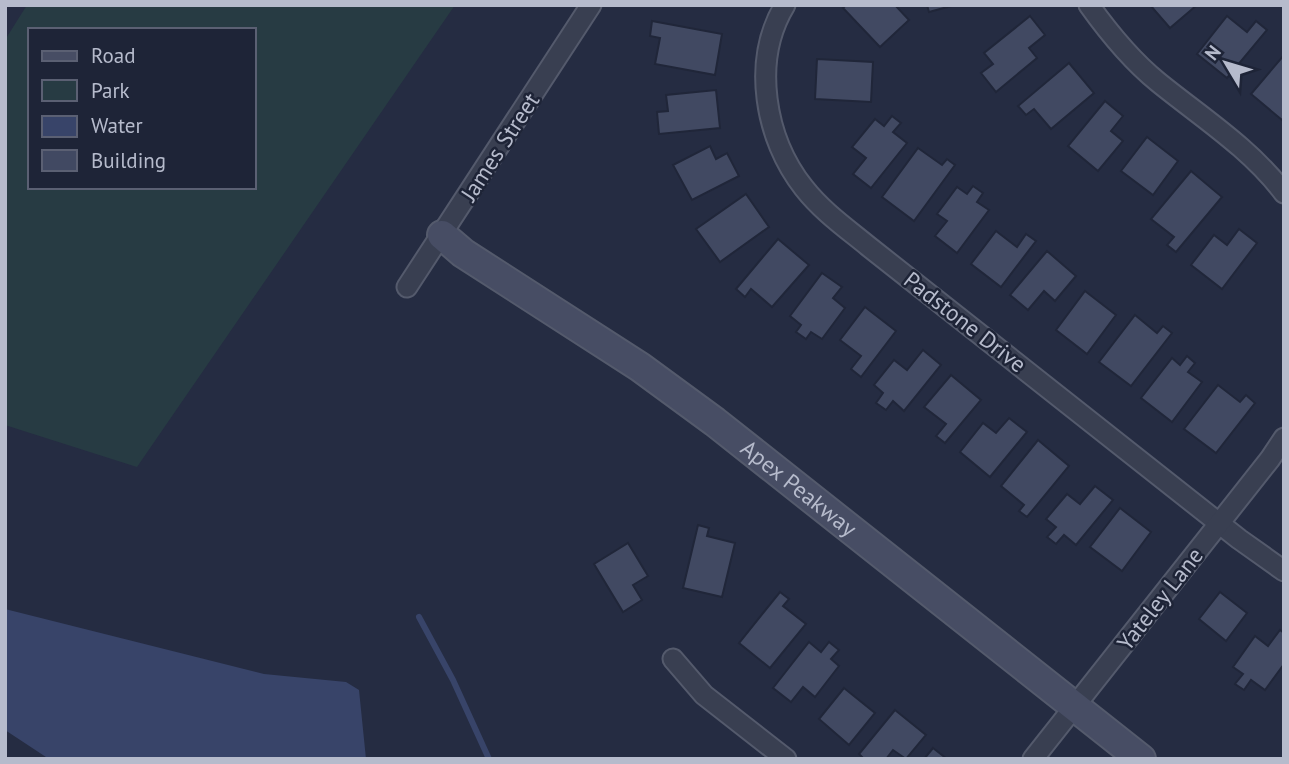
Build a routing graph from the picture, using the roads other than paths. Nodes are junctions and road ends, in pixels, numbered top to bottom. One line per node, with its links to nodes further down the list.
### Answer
1 (591, 5): 5 (street, James Street)
2 (785, 5): 8 (street, Padstone Drive)
3 (1089, 5): 4 (street)
4 (1284, 193)
5 (442, 235): 6 (street, James Street); 11 (main road, Apex Peakway)
6 (407, 287)
7 (1284, 438): 8 (street, Yateley Lane)
8 (1220, 522): 9 (street, Padstone Drive); 11 (street, Yateley Lane)
9 (1284, 571)
10 (673, 659): 12 (street)
11 (1075, 707): 13 (street, Yateley Lane); 14 (main road, Apex Peakway)
12 (786, 759)
13 (1034, 759)
14 (1142, 759)

